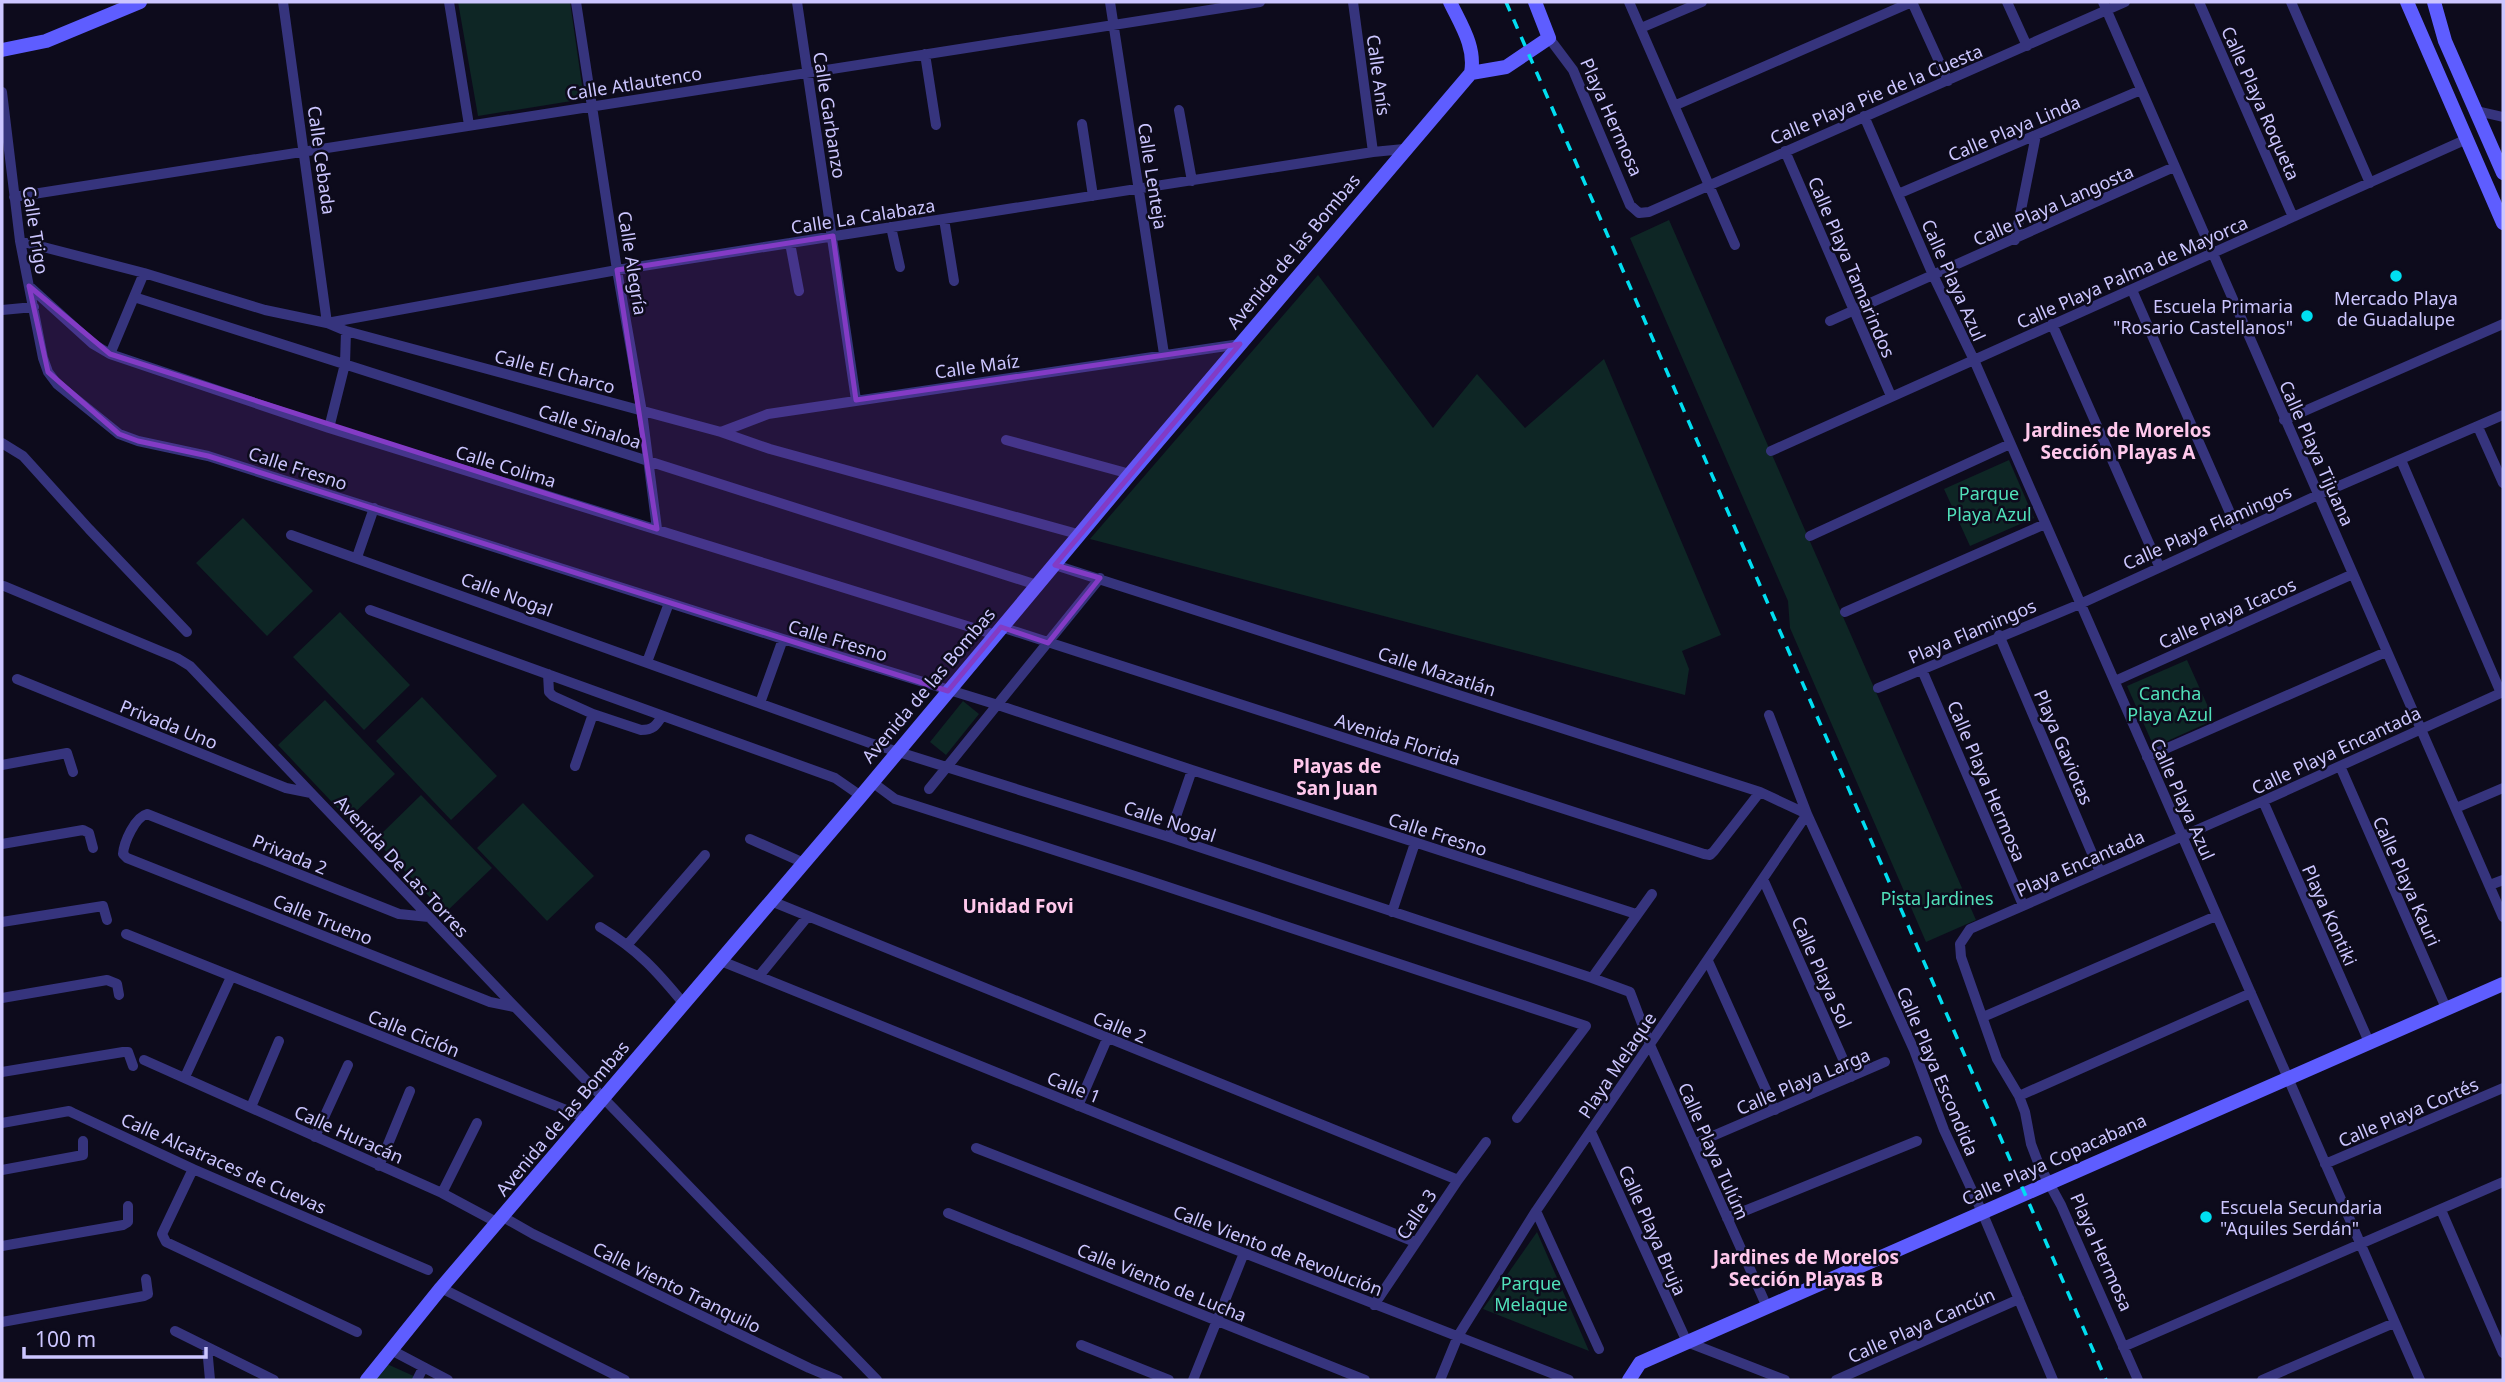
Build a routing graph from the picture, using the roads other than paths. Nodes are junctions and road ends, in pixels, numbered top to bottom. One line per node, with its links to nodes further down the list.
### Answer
1 (140, 2): 25 (main road)
2 (283, 2): 45 (street, Calle Cebada)
3 (449, 2): 39 (street)
4 (576, 2): 33 (street, Calle Alegría)
5 (797, 2): 27 (street, Calle Garbanzo)
6 (1110, 2): 21 (street, Calle Lenteja)
7 (1260, 2): 21 (street, Calle Atlautenco)
8 (1353, 2): 47 (street, Calle Anís)
9 (1450, 2): 28 (main road)
10 (1535, 2): 23 (main road, Playa Hermosa)
11 (1629, 2): 22 (street)
12 (1702, 2): 22 (street)
13 (1912, 2): 29 (street); 32 (street)
14 (2007, 2): 24 (street)
15 (2125, 2): 20 (street, Calle Playa Pie de la Cuesta)
16 (2199, 2): 58 (street, Calle Playa Roqueta)
17 (2291, 2): 51 (street)
18 (2407, 2): 42 (main road)
19 (2434, 2): 35 (main road)
20 (2104, 6): 24 (street, Calle Playa Pie de la Cuesta); 30 (street, Calle Playa Tijuana)
21 (1114, 24): 26 (street, Calle Atlautenco); 53 (street, Calle Lenteja)
22 (1641, 28): 32 (street)
23 (1549, 38): 28 (main road); 57 (street, Playa Hermosa)
24 (2026, 46): 29 (street, Calle Playa Pie de la Cuesta)
25 (2, 50)
26 (925, 54): 27 (street, Calle Atlautenco); 40 (street)
27 (808, 73): 33 (street, Calle Atlautenco); 62 (street, Calle Garbanzo)
28 (1471, 73): 43 (main road, Avenida de las Bombas)
29 (1948, 81): 36 (street, Calle Playa Pie de la Cuesta)
30 (2141, 90): 41 (street, Calle Playa Linda); 48 (street, Calle Playa Tijuana)
31 (2, 92): 44 (street, Calle Trigo)
32 (1676, 105): 52 (street)
33 (592, 106): 39 (street, Calle Atlautenco); 69 (street, Calle Alegría)
34 (1179, 110): 50 (street)
35 (2477, 111): 37 (street); 49 (main road)
36 (1864, 116): 46 (street, Calle Playa Pie de la Cuesta); 54 (street, Calle Playa Azul)
37 (2503, 117)
38 (1082, 124): 55 (street)
39 (469, 125): 45 (street, Calle Atlautenco)
40 (936, 125)
41 (2036, 135): 54 (street, Calle Playa Linda); 63 (street)
42 (2467, 139): 51 (street, Calle Playa Palma de Mayorca); 60 (main road)
43 (1404, 149): 47 (street, Calle La Calabaza); 85 (main road, Avenida de las Bombas)
44 (5, 150): 56 (street, Calle Trigo)
45 (305, 150): 56 (street, Calle Atlautenco); 81 (street, Calle Cebada)
46 (1785, 151): 52 (street, Calle Playa Pie de la Cuesta); 79 (street, Calle Playa Tamarindos)
47 (1374, 152): 50 (street, Calle La Calabaza)
48 (2174, 167): 63 (street, Calle Playa Langosta); 67 (street, Calle Playa Tijuana)
49 (2503, 173)
50 (1192, 181): 53 (street, Calle La Calabaza)
51 (2370, 183): 58 (street, Calle Playa Palma de Mayorca)
52 (1709, 184): 57 (street, Calle Playa Pie de la Cuesta); 66 (street)
53 (1140, 189): 55 (street, Calle La Calabaza); 87 (street, Calle Lenteja)
54 (1898, 194): 71 (street, Calle Playa Azul)
55 (1093, 196): 59 (street, Calle La Calabaza)
56 (14, 197): 64 (street, Calle Trigo)
57 (1639, 213)
58 (2293, 217): 67 (street, Calle Playa Palma de Mayorca)
59 (944, 219): 61 (street, Calle La Calabaza); 72 (street)
60 (2503, 223)
61 (891, 228): 62 (street, Calle La Calabaza); 68 (street)
62 (833, 236): 65 (street, Calle La Calabaza); 92 (street, Calle Garbanzo)
63 (2015, 240): 71 (street, Calle Playa Langosta)
64 (20, 241): 70 (street, Calle El Charco); 73 (street, Calle Trigo)
65 (790, 243): 69 (street, Calle La Calabaza); 75 (street)
66 (1735, 245)
67 (2213, 254): 74 (street, Calle Playa Palma de Mayorca); 95 (street, Calle Playa Tijuana)
68 (900, 267)
69 (617, 270): 81 (street, Calle La Calabaza); 93 (street, Calle Alegría)
70 (144, 273): 76 (street); 81 (street, Calle El Charco)
71 (1933, 275): 79 (street, Calle Playa Langosta); 88 (street, Calle Playa Azul)
72 (954, 281)
73 (29, 286): 77 (street, Calle Trigo); 86 (street, Calle Colima)
74 (2132, 290): 82 (street, Calle Playa Palma de Mayorca); 111 (street)
75 (799, 291)
76 (134, 297): 86 (street); 89 (street, Calle Sinaloa)
77 (33, 307): 78 (street); 90 (street, Calle Trigo)
78 (2, 310)
79 (1854, 311): 80 (street, Calle Playa Langosta); 91 (street, Calle Playa Tamarindos)
80 (1829, 321)
81 (327, 323): 84 (street, Calle El Charco)
82 (2052, 324): 88 (street, Calle Playa Palma de Mayorca); 117 (street)
83 (2503, 324): 95 (street)
84 (346, 331): 89 (street); 93 (street, Calle El Charco)
85 (1240, 344): 87 (street, Calle Maíz); 105 (main road, Avenida de las Bombas)
86 (110, 354): 97 (street, Calle Colima)
87 (1164, 354): 92 (street, Calle Maíz)
88 (1974, 360): 91 (street, Calle Playa Palma de Mayorca); 101 (street, Calle Playa Azul)
89 (345, 364): 97 (street); 104 (street, Calle Sinaloa)
90 (48, 372): 108 (street, Calle Fresno)
91 (1891, 396): 102 (street, Calle Playa Palma de Mayorca)
92 (856, 400): 98 (street, Calle Maíz)
93 (642, 412): 98 (street, Calle El Charco); 104 (street, Calle Alegría)
94 (2503, 415): 96 (street, Calle Playa Flamingos)
95 (2284, 420): 107 (street, Calle Playa Tijuana)
96 (2478, 427): 103 (street, Calle Playa Flamingos); 106 (street)
97 (329, 428): 110 (street, Calle Colima)
98 (721, 432): 113 (street, Calle El Charco)
99 (1006, 440): 105 (street)
100 (2, 443): 127 (street)
101 (2010, 444): 109 (street, Calle Playa Azul); 114 (street)
102 (1771, 451)
103 (2401, 460): 107 (street, Calle Playa Flamingos); 139 (street)
104 (648, 461): 110 (street, Calle Alegría); 120 (street, Calle Sinaloa)
105 (1130, 474): 113 (main road, Avenida de las Bombas)
106 (2503, 483)
107 (2318, 495): 111 (street, Calle Playa Flamingos); 118 (street, Calle Playa Tijuana)
108 (374, 508): 115 (street); 122 (street, Calle Fresno)
109 (2045, 524): 123 (street, Calle Playa Azul); 125 (street)
110 (657, 529): 126 (street, Calle Colima)
111 (2238, 531): 117 (street, Calle Playa Flamingos)
112 (291, 535): 115 (street, Calle Nogal)
113 (1081, 535): 116 (main road, Avenida de las Bombas)
114 (1810, 536)
115 (357, 557): 132 (street, Calle Nogal)
116 (1055, 565): 119 (street, Calle Mazatlán); 120 (main road, Avenida de las Bombas)
117 (2159, 566): 123 (street, Calle Playa Flamingos)
118 (2353, 574): 131 (street, Calle Playa Tijuana); 136 (street, Calle Playa Icacos)
119 (1100, 578): 130 (street); 157 (street, Calle Mazatlán)
120 (1037, 585): 126 (main road, Avenida de las Bombas)
121 (4, 586): 158 (street, Avenida De Las Torres)
122 (669, 603): 129 (street, Calle Fresno); 132 (street)
123 (2080, 604): 128 (street, Playa Flamingos); 136 (street, Calle Playa Azul)
124 (370, 610): 134 (street)
125 (1844, 612)
126 (998, 631): 130 (street, Avenida Florida); 138 (main road, Avenida de las Bombas)
127 (187, 632)
128 (1999, 635): 133 (street, Playa Flamingos); 172 (street, Playa Gaviotas)
129 (783, 639): 138 (street, Calle Fresno); 140 (street)
130 (1048, 643): 141 (street); 157 (street, Avenida Florida)
131 (2386, 652): 145 (street, Calle Playa Tijuana); 147 (street)
132 (647, 662): 140 (street, Calle Nogal)
133 (1922, 670): 137 (street, Playa Flamingos); 178 (street, Calle Playa Hermosa)
134 (548, 674): 142 (street); 144 (street)
135 (17, 679): 158 (street, Privada Uno)
136 (2115, 681): 147 (street, Calle Playa Azul)
137 (1878, 688)
138 (948, 691): 141 (street, Calle Fresno); 146 (main road, Avenida de las Bombas)
139 (2502, 692): 145 (street, Calle Playa Encantada)
140 (760, 703): 146 (street, Calle Nogal)
141 (998, 705): 150 (street); 152 (street, Calle Fresno)
142 (593, 714): 144 (street); 149 (street)
143 (1769, 715): 162 (street, Calle Playa Escondida)
144 (663, 716): 159 (street)
145 (2421, 728): 151 (street, Calle Playa Encantada); 161 (street, Calle Playa Tijuana)
146 (898, 751): 150 (street, Calle Nogal); 154 (main road, Avenida de las Bombas)
147 (2147, 757): 163 (street, Calle Playa Azul)
148 (2, 765): 153 (street)
149 (575, 766)
150 (948, 766): 156 (street); 164 (street, Calle Nogal)
151 (2340, 766): 160 (street, Calle Playa Encantada); 202 (street, Calle Playa Kauri)
152 (1192, 770): 164 (street); 166 (street, Calle Fresno)
153 (73, 772)
154 (872, 782): 159 (main road, Avenida de las Bombas); 224 (street)
155 (2503, 788): 161 (street)
156 (929, 789)
157 (1760, 792): 162 (street, Calle Mazatlán)
158 (312, 793): 183 (street, Avenida De Las Torres)
159 (861, 796): 171 (main road, Avenida de las Bombas)
160 (2263, 801): 163 (street, Calle Playa Encantada); 206 (street, Playa Kontiki)
161 (2456, 808): 175 (street, Calle Playa Tijuana)
162 (1807, 814): 173 (street, Playa Melaque); 245 (street, Calle Playa Escondida)
163 (2182, 835): 172 (street, Playa Encantada); 182 (street, Calle Playa Azul)
164 (1169, 837): 179 (street, Calle Nogal)
165 (750, 839): 171 (street)
166 (1415, 843): 179 (street); 180 (street, Calle Fresno)
167 (2, 844): 168 (street)
168 (93, 848)
169 (123, 853): 183 (street, Privada 2); 201 (street, Calle Trueno)
170 (705, 855): 189 (street)
171 (804, 863): 177 (main road, Avenida de las Bombas)
172 (2100, 872): 178 (street, Playa Encantada)
173 (1763, 879): 192 (street, Playa Melaque); 214 (street, Calle Playa Sol)
174 (2503, 880): 175 (street)
175 (2490, 885): 184 (street, Calle Playa Tijuana)
176 (1652, 894): 180 (street)
177 (771, 901): 181 (street, Calle 2); 191 (main road, Avenida de las Bombas)
178 (2023, 905): 190 (street, Playa Encantada)
179 (1392, 912): 195 (street, Calle Nogal)
180 (1636, 914): 195 (street)
181 (808, 916): 193 (street); 204 (street, Calle 2)
182 (2216, 916): 197 (street, Calle Playa Azul); 203 (street)
183 (429, 917): 201 (street, Avenida De Las Torres)
184 (2503, 917)
185 (107, 920): 186 (street)
186 (2, 922)
187 (600, 927): 189 (street)
188 (125, 934): 194 (street, Calle Ciclón)
189 (628, 944): 200 (street)
190 (1960, 944): 203 (street, Playa Hermosa)
191 (721, 961): 193 (street, Calle 1); 200 (main road, Avenida de las Bombas)
192 (1708, 961): 207 (street, Playa Melaque); 222 (street)
193 (760, 976): 220 (street, Calle 1)
194 (231, 977): 213 (street); 223 (street, Calle Ciclón)
195 (1592, 978): 207 (street, Calle Nogal)
196 (2503, 984): 202 (main road, Calle Playa Copacabana)
197 (2251, 993): 215 (street, Calle Playa Azul); 218 (street)
198 (119, 995): 199 (street)
199 (2, 998)
200 (684, 1004): 219 (main road, Avenida de las Bombas)
201 (514, 1007): 219 (street, Avenida De Las Torres)
202 (2446, 1008): 206 (main road, Calle Playa Copacabana)
203 (1983, 1017): 218 (street, Playa Hermosa)
204 (1107, 1039): 220 (street); 238 (street, Calle 2)
205 (279, 1041): 221 (street)
206 (2369, 1042): 215 (main road, Calle Playa Copacabana)
207 (1650, 1045): 227 (street, Playa Melaque); 232 (street, Calle Playa Tulúm)
208 (145, 1060): 213 (street, Calle Huracán)
209 (1885, 1062): 214 (street, Calle Playa Larga)
210 (348, 1065): 228 (street)
211 (133, 1066): 212 (street)
212 (2, 1072)
213 (185, 1077): 221 (street, Calle Huracán)
214 (1852, 1077): 222 (street, Calle Playa Larga)
215 (2288, 1079): 234 (street, Calle Playa Azul); 240 (main road, Calle Playa Copacabana)
216 (2503, 1088): 234 (street, Calle Playa Cortés)
217 (410, 1091): 235 (street)
218 (2019, 1096): 240 (street, Playa Hermosa)
219 (603, 1098): 223 (main road, Avenida de las Bombas); 280 (street, Avenida De Las Torres)
220 (1078, 1106): 249 (street, Calle 1)
221 (251, 1107): 228 (street, Calle Huracán)
222 (1775, 1110): 232 (street, Calle Playa Larga)
223 (586, 1118): 248 (main road, Avenida de las Bombas)
224 (1517, 1118)
225 (2, 1123): 236 (street, Calle Alcatraces de Cuevas)
226 (477, 1123): 241 (street)
227 (1591, 1132): 244 (street, Playa Melaque); 265 (street, Calle Playa Bruja)
228 (315, 1137): 235 (street, Calle Huracán)
229 (83, 1141): 237 (street)
230 (1917, 1141): 247 (street)
231 (1486, 1142): 238 (street, Calle 3)
232 (1694, 1144): 247 (street, Calle Playa Tulúm)
233 (975, 1148): 252 (street, Calle Viento de Revolución)
234 (2325, 1164): 250 (street, Calle Playa Azul)
235 (379, 1166): 241 (street, Calle Huracán)
236 (193, 1169): 253 (street, Calle Alcatraces de Cuevas); 263 (street)
237 (2, 1170)
238 (1458, 1180): 249 (street, Calle 3)
239 (2503, 1182): 243 (street)
240 (2048, 1183): 245 (main road, Calle Playa Copacabana); 267 (street, Playa Hermosa)
241 (442, 1193): 248 (street, Calle Huracán)
242 (128, 1206): 251 (street)
243 (2441, 1210): 250 (street); 271 (street)
244 (1536, 1211): 264 (street, Playa Melaque); 269 (street)
245 (1982, 1212): 256 (street, Calle Playa Escondida); 258 (main road, Calle Playa Copacabana)
246 (947, 1213): 259 (street, Calle Viento de Lucha)
247 (1727, 1218): 258 (street, Calle Playa Tulúm)
248 (501, 1220): 255 (main road, Avenida de las Bombas); 279 (street, Calle Viento Tranquilo)
249 (1415, 1242): 257 (street, Calle 3)
250 (2359, 1244): 261 (street, Calle Playa Azul); 267 (street)
251 (2, 1246)
252 (1244, 1254): 257 (street, Calle Viento de Revolución); 259 (street)
253 (428, 1270)
254 (146, 1279): 260 (street)
255 (441, 1288): 270 (main road, Avenida de las Bombas); 278 (street)
256 (2019, 1299): 288 (street, Calle Playa Cancún); 289 (street, Calle Playa Escondida)
257 (1374, 1304): 264 (street, Calle Viento de Revolución)
258 (1767, 1307): 265 (main road, Calle Playa Copacabana)
259 (1217, 1321): 282 (street); 283 (street, Calle Viento de Lucha)
260 (2, 1322)
261 (2394, 1323): 291 (street); 292 (street, Calle Playa Azul)
262 (175, 1331): 268 (street)
263 (356, 1332)
264 (1458, 1336): 284 (street, Playa Melaque); 285 (street, Calle Viento de Revolución)
265 (1687, 1342): 286 (main road, Calle Playa Copacabana); 287 (street)
266 (1081, 1345): 281 (street)
267 (2123, 1347): 290 (street, Playa Hermosa)
268 (207, 1348): 273 (street); 274 (street)
269 (1600, 1349)
270 (393, 1350): 272 (street); 275 (main road, Avenida de las Bombas)
271 (2503, 1353)
272 (423, 1368): 276 (street); 277 (street)
273 (210, 1380)
274 (274, 1380)
275 (367, 1380)
276 (417, 1380)
277 (448, 1380)
278 (625, 1380)
279 (838, 1380)
280 (877, 1380)
281 (1169, 1380)
282 (1193, 1380)
283 (1365, 1380)
284 (1440, 1380)
285 (1569, 1380)
286 (1629, 1380)
287 (1786, 1380)
288 (1836, 1380)
289 (2053, 1380)
290 (2138, 1380)
291 (2262, 1380)
292 (2420, 1380)

